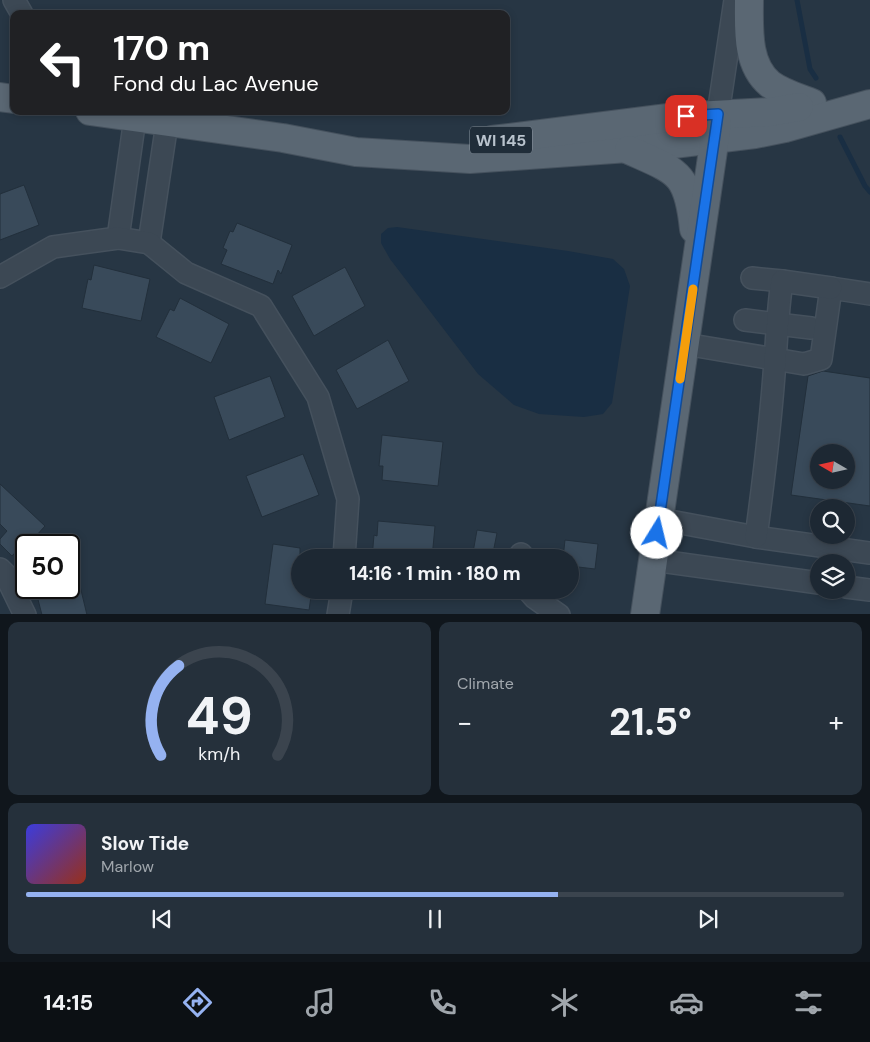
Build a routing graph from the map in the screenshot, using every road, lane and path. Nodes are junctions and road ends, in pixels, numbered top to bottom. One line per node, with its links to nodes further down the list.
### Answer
1 (735, 0): 9 (street)
2 (749, 0): 4 (main road)
3 (870, 86): 4 (main road, WI 145)
4 (812, 103): 9 (main road, WI 145)
5 (870, 104): 9 (main road, WI 145)
6 (116, 115): 7 (main road, WI 145)
7 (135, 118): 8 (main road, WI 145); 12 (street)
8 (167, 123): 10 (main road, WI 145); 13 (street)
9 (716, 127): 10 (main road, WI 145); 11 (main road, WI 145); 14 (main road)
10 (283, 138): 11 (main road, WI 145)
11 (626, 148): 14 (main road)
12 (118, 238): 13 (street); 15 (street)
13 (149, 244): 27 (street)
14 (697, 262): 23 (main road)
15 (0, 277)
16 (752, 278): 17 (street)
17 (782, 281): 18 (street); 21 (street)
18 (831, 288): 19 (street); 24 (street)
19 (870, 294)
20 (745, 320): 21 (street)
21 (776, 324): 22 (street); 24 (street)
22 (811, 328)
23 (685, 344): 24 (street); 25 (main road)
24 (775, 360): 26 (street)
25 (659, 519): 26 (street); 29 (main road)
26 (756, 536): 28 (street)
27 (345, 549)
28 (870, 553)
29 (653, 560): 31 (street); 39 (main road)
30 (0, 569): 36 (street)
31 (810, 582)
32 (855, 588): 33 (street)
33 (870, 590)
34 (340, 599): 37 (street)
35 (536, 599): 38 (street)
36 (25, 614)
37 (338, 614)
38 (559, 614)
39 (645, 614)

